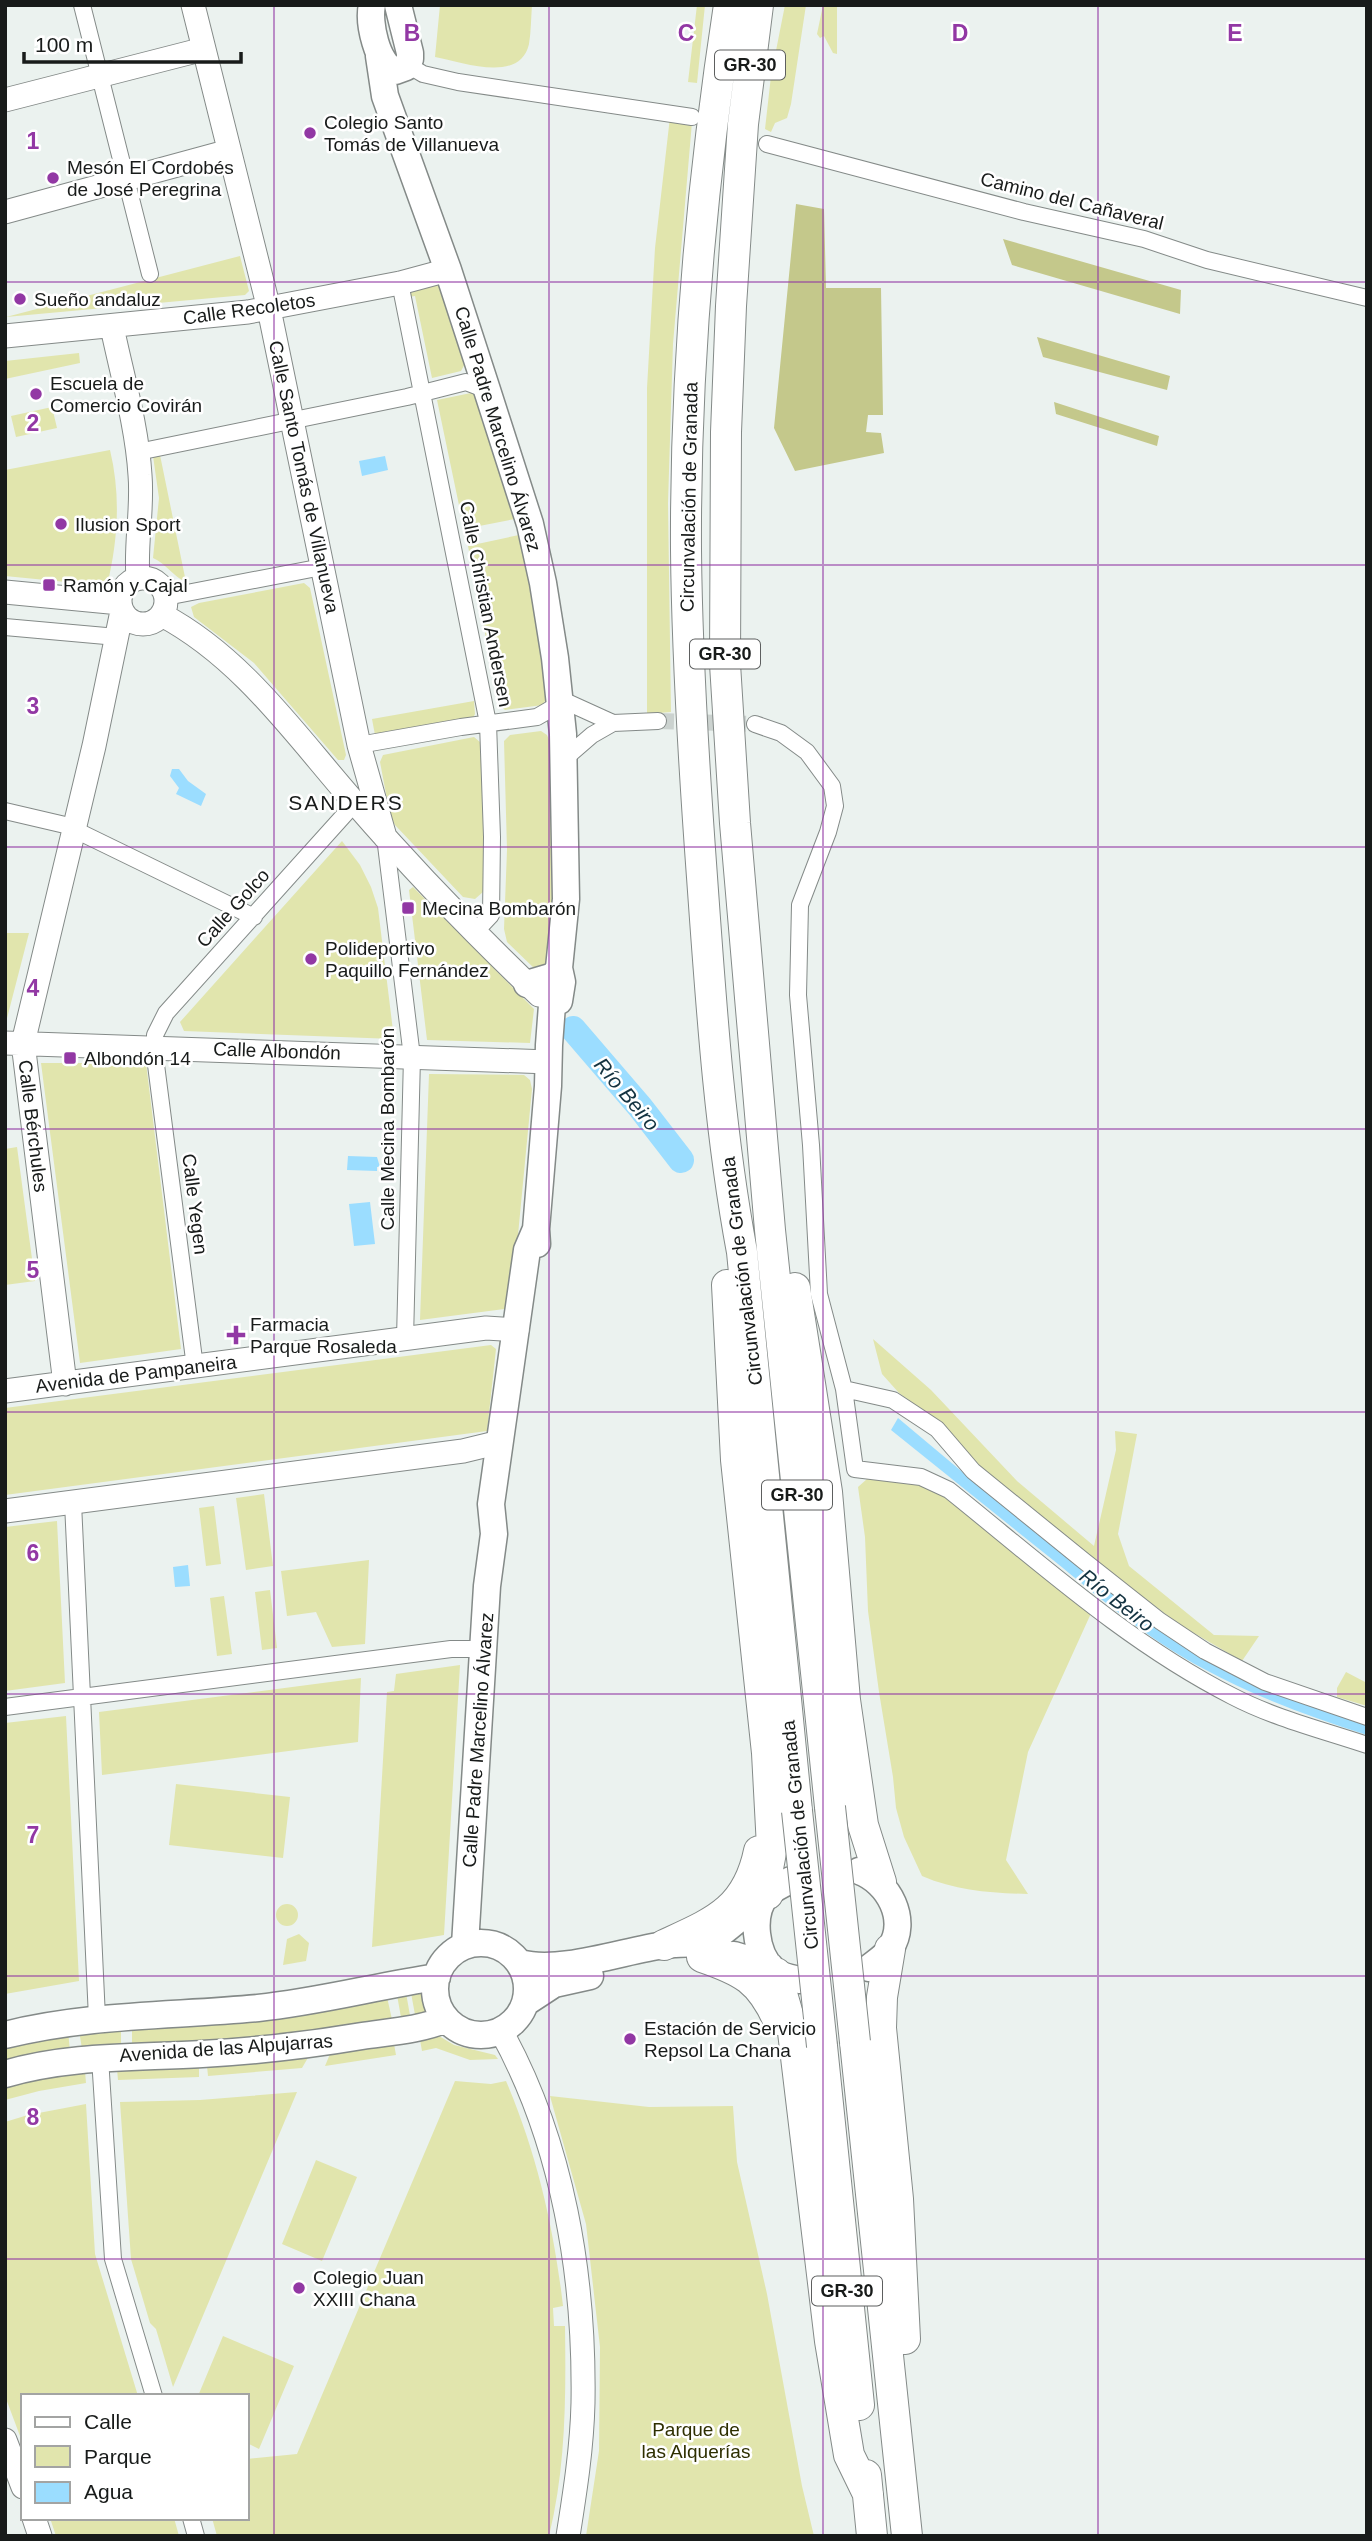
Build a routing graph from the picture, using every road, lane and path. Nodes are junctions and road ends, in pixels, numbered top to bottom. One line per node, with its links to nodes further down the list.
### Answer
1 (82, 5): 15 (street)
2 (193, 5): 11 (street, Calle Santo Tomás de Villanueva)
3 (372, 5): 12 (main road, Calle Padre Marcelino Álvarez)
4 (398, 5): 10 (main road)
5 (414, 5): 10 (main road)
6 (712, 5): 14 (highway)
7 (729, 5): 14 (highway, Circunvalación de Granada / GR-30)
8 (758, 5): 19 (highway, Circunvalación de Granada / GR-30)
9 (778, 5): 19 (highway)
10 (406, 34): 13 (main road)
11 (204, 49): 15 (street); 21 (street, Calle Santo Tomás de Villanueva)
12 (379, 56): 13 (main road); 17 (main road, Calle Padre Marcelino Álvarez)
13 (405, 67): 17 (main road); 18 (street)
14 (719, 67): 65 (highway, Circunvalación de Granada / GR-30)
15 (100, 76): 16 (street); 22 (street)
16 (5, 100)
17 (391, 109): 24 (main road, Calle Padre Marcelino Álvarez)
18 (692, 117)
19 (743, 124): 64 (highway, Circunvalación de Granada / GR-30)
20 (767, 144): 27 (street, Camino del Cañaveral)
21 (229, 151): 22 (street); 28 (street, Calle Santo Tomás de Villanueva)
22 (126, 179): 23 (street); 25 (street)
23 (5, 212)
24 (448, 270): 26 (street, Calle Recoletos); 31 (main road, Calle Padre Marcelino Álvarez)
25 (150, 274)
26 (400, 283): 28 (street, Calle Recoletos); 32 (street, Calle Christian Andersen)
27 (1367, 298)
28 (270, 309): 29 (street, Calle Recoletos); 33 (street, Calle Santo Tomás de Villanueva)
29 (112, 327): 30 (street, Calle Recoletos); 34 (street)
30 (5, 336)
31 (478, 380): 32 (street); 42 (main road, Calle Padre Marcelino Álvarez)
32 (422, 394): 33 (street); 45 (street, Calle Christian Andersen)
33 (292, 421): 34 (street); 35 (street, Calle Santo Tomás de Villanueva)
34 (138, 452): 36 (street)
35 (322, 567): 38 (street); 48 (street, Calle Santo Tomás de Villanueva)
36 (138, 578): 38 (street); 39 (street)
37 (5, 592): 39 (street)
38 (164, 606): 39 (street); 50 (street)
39 (126, 612): 41 (street, Calle Bérchules)
40 (5, 627): 41 (street)
41 (117, 637): 53 (street, Calle Bérchules)
42 (561, 703): 43 (street); 46 (street); 49 (main road, Calle Padre Marcelino Álvarez)
43 (537, 718): 45 (street); 49 (street)
44 (657, 721): 46 (street)
45 (488, 723): 48 (street); 56 (street, Calle Christian Andersen)
46 (613, 723): 49 (street)
47 (755, 724): 72 (street)
48 (359, 745): 50 (street); 51 (street, Calle Santo Tomás de Villanueva)
49 (563, 747): 57 (main road, Calle Padre Marcelino Álvarez)
50 (340, 785): 51 (street)
51 (364, 797): 54 (street); 55 (street, Calle Golco)
52 (5, 811): 53 (street)
53 (73, 830): 55 (street); 60 (street, Calle Bérchules)
54 (385, 836): 56 (street); 62 (street, Calle Mecina Bombarón)
55 (254, 917): 61 (street, Calle Golco)
56 (475, 932): 58 (street)
57 (556, 972): 58 (main road); 59 (main road, Calle Padre Marcelino Álvarez)
58 (527, 984): 59 (street)
59 (552, 1006): 63 (main road, Calle Padre Marcelino Álvarez)
60 (14, 1043): 61 (street, Calle Albondón); 70 (street, Calle Bérchules)
61 (155, 1047): 62 (street, Calle Albondón); 69 (street, Calle Yegen)
62 (412, 1057): 63 (street, Calle Albondón); 68 (street, Calle Mecina Bombarón)
63 (549, 1062): 66 (main road, Calle Padre Marcelino Álvarez)
64 (766, 1183): 84 (highway); 102 (highway, Circunvalación de Granada / GR-30, bridge)
65 (734, 1209): 83 (highway); 105 (highway, Circunvalación de Granada / GR-30, bridge)
66 (536, 1229): 67 (main road, Calle Padre Marcelino Álvarez); 71 (main road, Calle Padre Marcelino Álvarez)
67 (517, 1331): 68 (street, Avenida de Pampaneira); 71 (main road); 74 (main road, Calle Padre Marcelino Álvarez)
68 (405, 1339): 69 (street, Avenida de Pampaneira)
69 (195, 1367): 70 (street, Avenida de Pampaneira)
70 (65, 1384): 73 (street, Avenida de Pampaneira)
71 (526, 1388): 74 (main road); 77 (main road, Calle Padre Marcelino Álvarez)
72 (844, 1389): 81 (street); 82 (street)
73 (5, 1391)
74 (491, 1452): 75 (street); 77 (main road, Calle Padre Marcelino Álvarez)
75 (73, 1503): 76 (street); 79 (street)
76 (5, 1511)
77 (494, 1534): 78 (main road, Calle Padre Marcelino Álvarez)
78 (483, 1649): 79 (street); 86 (main road, Calle Padre Marcelino Álvarez)
79 (82, 1697): 80 (street); 94 (street)
80 (5, 1707)
81 (1367, 1717)
82 (1367, 1745)
83 (768, 1777): 85 (highway); 87 (highway)
84 (870, 1877): 89 (main road)
85 (773, 1893): 87 (main road); 91 (main road)
86 (465, 1945): 90 (main road); 92 (main road)
87 (664, 1945): 90 (main road)
88 (702, 1956): 91 (main road); 93 (main road); 100 (highway)
89 (880, 1958): 102 (highway)
90 (520, 1963): 93 (main road)
91 (782, 1973): 100 (highway)
92 (436, 1977): 94 (main road, Avenida de las Alpujarras); 95 (main road)
93 (525, 2003): 96 (main road)
94 (97, 2018): 97 (main road, Avenida de las Alpujarras)
95 (446, 2018): 96 (main road); 98 (main road, Avenida de las Alpujarras)
96 (501, 2031): 106 (street)
97 (5, 2035)
98 (100, 2057): 99 (main road, Avenida de las Alpujarras); 101 (street)
99 (5, 2074)
100 (800, 2087): 105 (highway)
101 (153, 2394)
102 (896, 2418): 108 (highway, Circunvalación de Granada / GR-30)
103 (5, 2440): 104 (street)
104 (21, 2482)
105 (868, 2494): 107 (highway, Circunvalación de Granada / GR-30)
106 (568, 2536)
107 (873, 2536)
108 (907, 2536)

